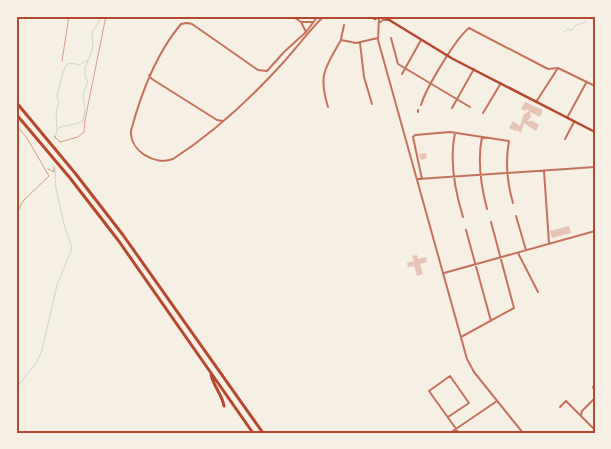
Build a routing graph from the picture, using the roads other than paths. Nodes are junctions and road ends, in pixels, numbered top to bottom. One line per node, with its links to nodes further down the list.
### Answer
1 (292, 16): 9 (street)
2 (318, 16): 10 (street)
3 (329, 16): 4 (street); 21 (street)
4 (335, 16): 5 (street)
5 (340, 16)
6 (372, 17): 7 (main road); 12 (street)
7 (379, 17): 8 (main road); 12 (street)
8 (387, 18): 12 (street); 17 (main road)
9 (302, 22): 10 (street); 13 (street)
10 (314, 22): 13 (street)
11 (344, 24): 16 (street)
12 (378, 24): 14 (street)
13 (306, 32): 20 (street)
14 (378, 38): 18 (street); 50 (street)
15 (391, 38): 22 (street)
16 (341, 40): 18 (street); 39 (street)
17 (421, 40): 19 (main road); 22 (street)
18 (360, 42): 36 (street)
19 (448, 56): 23 (street); 24 (main road); 31 (street)
20 (275, 62): 21 (street); 25 (street)
21 (281, 66): 28 (street)
22 (405, 68): 26 (street); 31 (street)
23 (558, 68): 30 (street); 35 (street)
24 (474, 69): 29 (main road); 33 (street)
25 (267, 71): 27 (street); 28 (street)
26 (402, 74)
27 (150, 75): 44 (street); 44 (street)
28 (272, 76): 44 (street)
29 (501, 83): 35 (main road); 42 (street)
30 (586, 83): 32 (street); 43 (street)
31 (431, 84): 33 (street); 37 (street)
32 (595, 86)
33 (457, 99): 38 (street); 40 (street)
34 (16, 102): 87 (highway)
35 (536, 102): 43 (main road)
36 (372, 104)
37 (421, 104)
38 (470, 107)
39 (328, 108)
40 (452, 108)
41 (16, 114): 75 (highway)
42 (483, 114)
43 (567, 118): 45 (main road)
44 (223, 121)
45 (574, 122): 47 (main road); 49 (street)
46 (455, 132): 48 (street); 51 (street); 56 (street)
47 (595, 132)
48 (482, 136): 54 (street); 55 (street)
49 (565, 138)
50 (411, 153): 51 (street); 58 (street)
51 (417, 153): 57 (street)
52 (595, 167): 53 (street)
53 (544, 171): 54 (street); 66 (street)
54 (508, 173): 55 (street); 59 (street)
55 (481, 175): 56 (street); 60 (street)
56 (454, 177): 57 (street); 62 (street)
57 (422, 179): 58 (street)
58 (418, 180): 71 (street)
59 (513, 203)
60 (488, 209)
61 (516, 216): 67 (street)
62 (463, 217)
63 (491, 222): 69 (street)
64 (466, 230): 70 (street)
65 (595, 231): 66 (street)
66 (549, 244): 67 (street)
67 (526, 250): 68 (street)
68 (518, 253): 69 (street); 72 (street)
69 (501, 258): 70 (street); 73 (street)
70 (476, 264): 71 (street); 73 (street)
71 (444, 273): 74 (street)
72 (538, 292)
73 (491, 321): 74 (street)
74 (461, 337): 79 (street)
75 (210, 371): 80 (highway); 86 (highway)
76 (595, 385): 77 (street)
77 (595, 392)
78 (595, 398): 82 (street)
79 (497, 401): 84 (street); 90 (street)
80 (224, 406)
81 (560, 407): 82 (street)
82 (581, 415): 85 (street)
83 (448, 417): 83 (street); 84 (street)
84 (456, 429): 88 (street); 89 (street)
85 (595, 430)
86 (253, 433)
87 (263, 433)
88 (450, 433)
89 (458, 433)
90 (523, 433)

